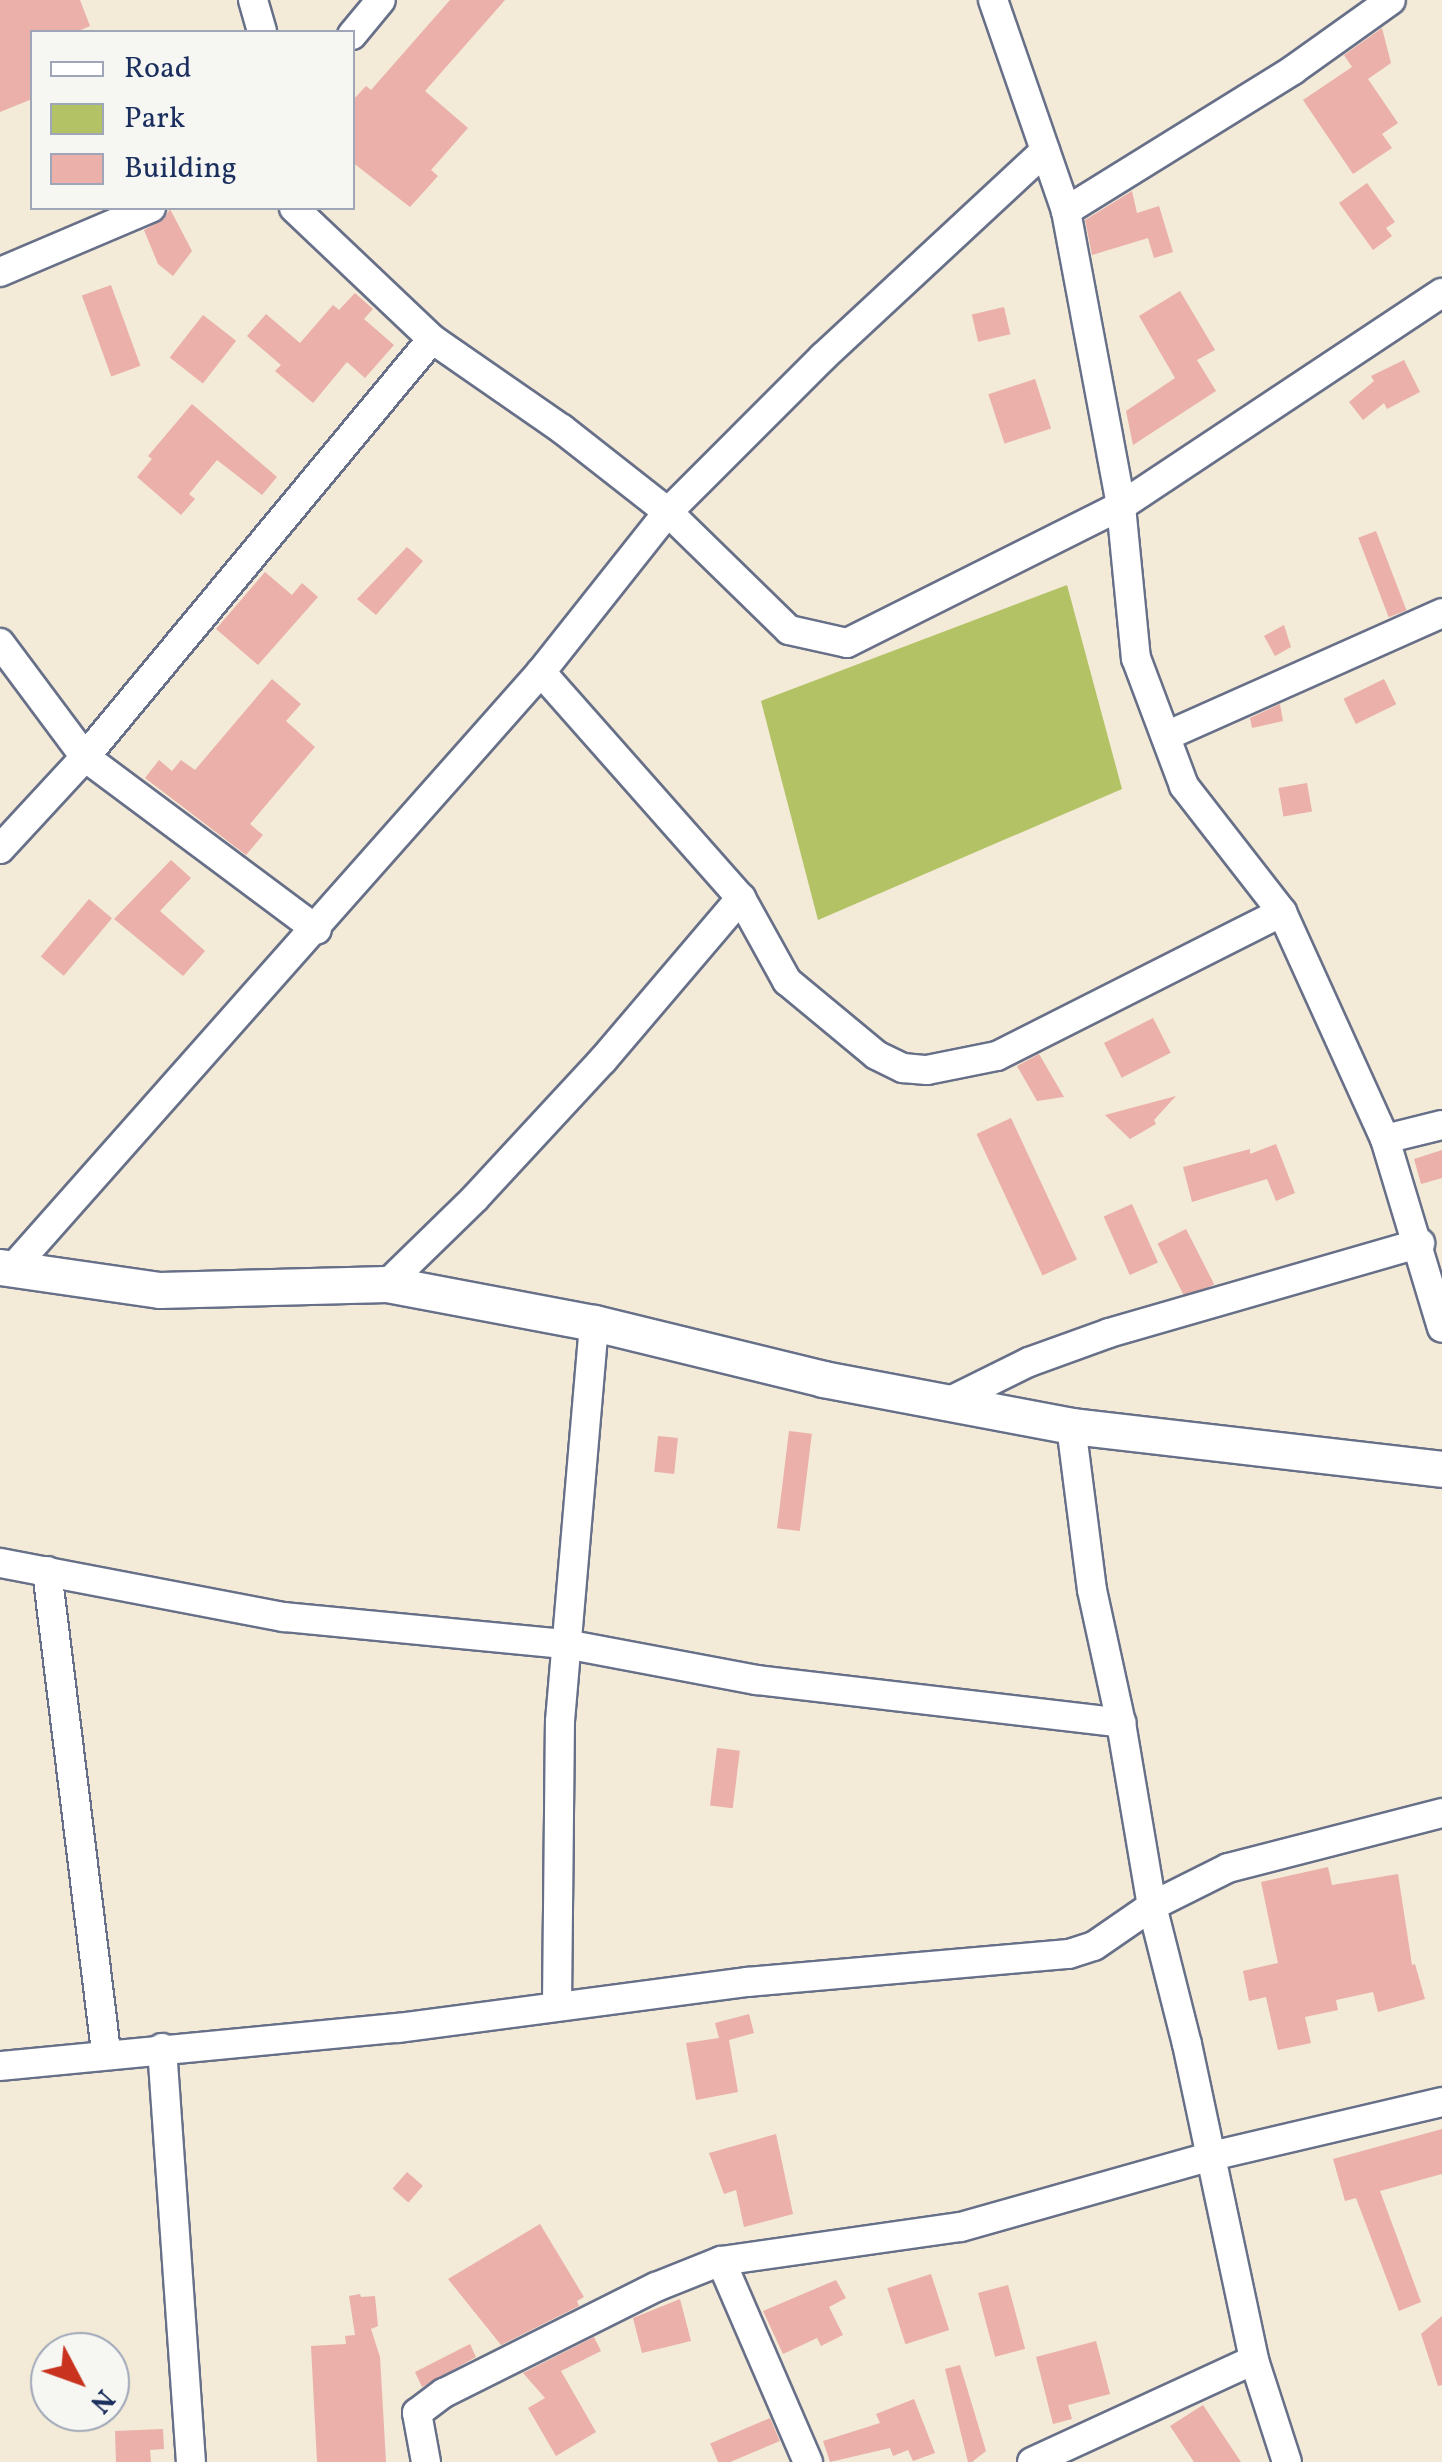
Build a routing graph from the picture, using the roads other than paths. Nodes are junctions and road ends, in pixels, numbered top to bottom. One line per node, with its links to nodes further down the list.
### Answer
1 (253, 0): 5 (street)
2 (381, 0): 6 (street)
3 (993, 0): 7 (street)
4 (1391, 0): 10 (street)
5 (261, 30)
6 (355, 31)
7 (1045, 150): 10 (street); 15 (street)
8 (146, 210): 11 (street)
9 (296, 210): 13 (street)
10 (1066, 211): 14 (street)
11 (0, 272)
12 (1442, 293): 14 (street)
13 (432, 340): 15 (street); 20 (street)
14 (1121, 506): 15 (street); 19 (street)
15 (668, 512): 18 (street)
16 (1442, 612): 19 (street)
17 (0, 643): 20 (street)
18 (542, 672): 22 (street); 24 (street)
19 (1166, 736): 23 (street)
20 (86, 756): 21 (street); 24 (street)
21 (0, 849)
22 (741, 898): 23 (street); 29 (street)
23 (1282, 912): 26 (street)
24 (317, 930): 28 (street)
25 (1442, 1126): 26 (street)
26 (1386, 1140): 27 (street)
27 (1420, 1242): 31 (street); 32 (street)
28 (6, 1269): 29 (street)
29 (388, 1284): 30 (street)
30 (594, 1323): 32 (street); 37 (street)
31 (1442, 1328)
32 (946, 1403): 33 (street)
33 (1071, 1426): 34 (street); 38 (street)
34 (1442, 1469)
35 (0, 1562): 36 (street)
36 (47, 1570): 37 (street); 43 (street)
37 (566, 1644): 38 (street); 41 (street)
38 (1121, 1723): 40 (street)
39 (1442, 1814): 40 (street)
40 (1152, 1906): 41 (street); 46 (street)
41 (557, 2004): 42 (street)
42 (162, 2048): 43 (street); 49 (street)
43 (106, 2054): 44 (street)
44 (0, 2066)
45 (1442, 2102): 46 (street)
46 (1212, 2156): 47 (street); 48 (street)
47 (720, 2261): 50 (street); 51 (street)
48 (1254, 2360): 52 (street); 53 (street)
49 (191, 2462)
50 (426, 2462)
51 (808, 2462)
52 (1032, 2462)
53 (1287, 2462)

